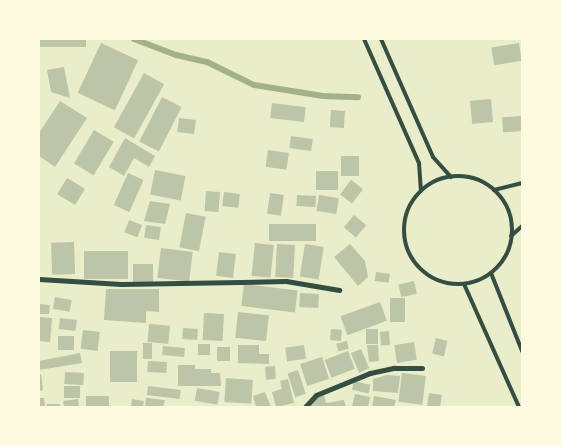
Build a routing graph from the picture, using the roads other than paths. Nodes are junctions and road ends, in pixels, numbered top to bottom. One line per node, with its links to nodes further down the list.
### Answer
1 (382, 39): 3 (lane)
2 (364, 40): 6 (lane)
3 (451, 177): 5 (lane); 6 (lane)
4 (522, 183): 5 (lane)
5 (494, 190): 8 (lane)
6 (421, 191): 11 (lane)
7 (522, 226): 8 (lane)
8 (511, 236): 9 (lane)
9 (491, 273): 11 (lane); 13 (lane)
10 (39, 280): 12 (street)
11 (464, 284): 16 (lane)
12 (339, 290)
13 (522, 351)
14 (422, 368): 15 (street)
15 (306, 407)
16 (519, 407)

